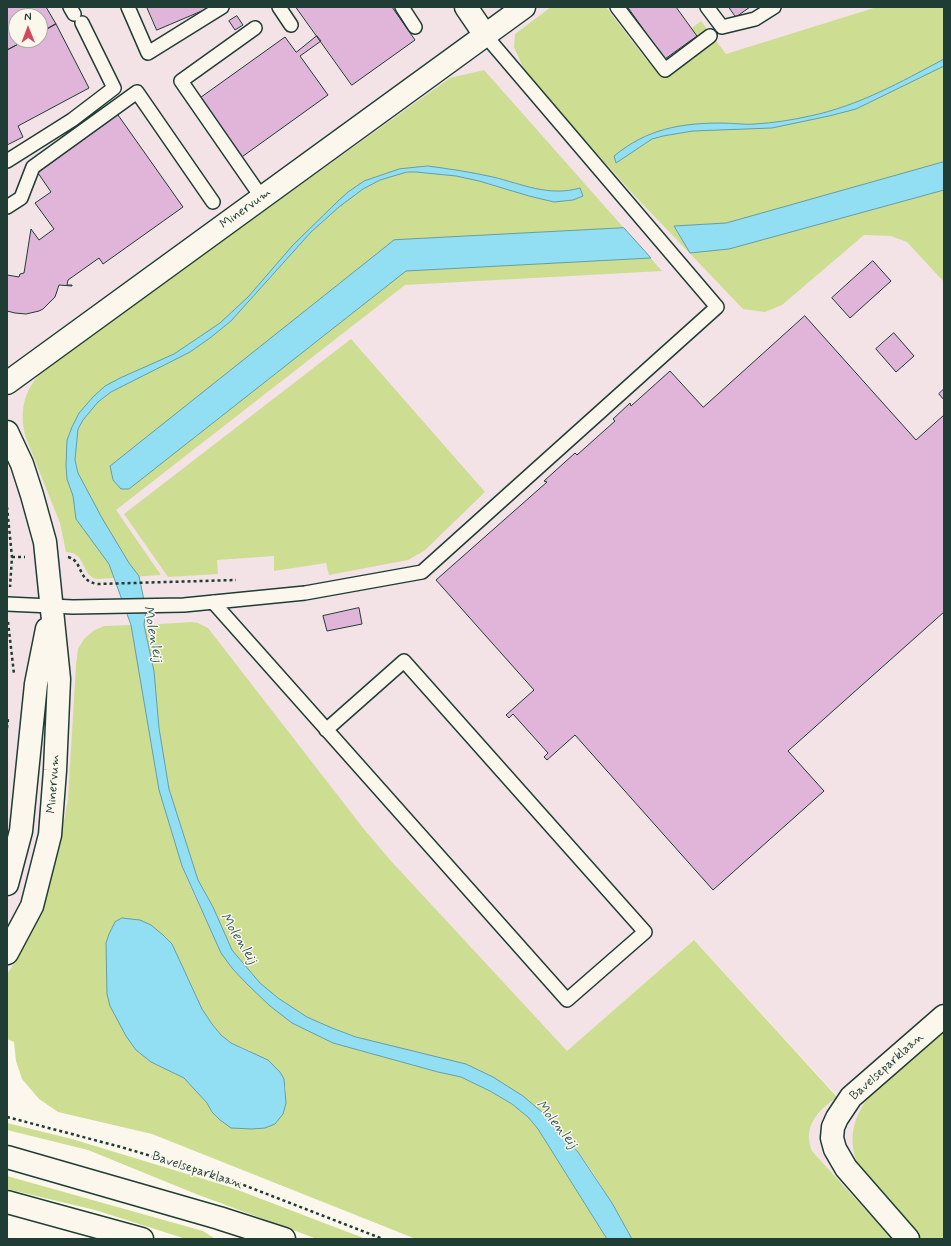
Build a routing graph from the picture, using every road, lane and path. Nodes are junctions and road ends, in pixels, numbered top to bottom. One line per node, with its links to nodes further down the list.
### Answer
1 (128, 7): 2 (lane)
2 (222, 7)
3 (278, 7): 11 (lane)
4 (402, 7): 12 (lane)
5 (466, 7): 14 (street)
6 (524, 7): 14 (street, Minervum)
7 (617, 7): 15 (lane)
8 (707, 7): 9 (lane)
9 (774, 7)
10 (75, 14): 16 (lane)
11 (291, 25)
12 (415, 27)
13 (255, 28): 17 (lane)
14 (485, 35): 17 (street, Minervum); 24 (lane)
15 (710, 36)
16 (7, 161)
17 (262, 198): 20 (street, Minervum)
18 (213, 202): 19 (lane)
19 (7, 207)
20 (7, 383)
21 (7, 432): 26 (street, Minervum)
22 (173, 582): 23 (path)
23 (98, 584)
24 (213, 602): 26 (lane); 27 (lane)
25 (7, 604): 26 (lane)
26 (52, 606): 28 (street, Minervum); 29 (street, Minervum)
27 (326, 730): 27 (lane)
28 (7, 884)
29 (7, 953)
30 (944, 1016): 38 (street, Bavelseparklaan)
31 (7, 1117): 37 (path, Bavelseparklaan)
32 (7, 1157): 34 (street)
33 (7, 1202): 35 (street)
34 (251, 1234): 36 (street)
35 (142, 1239)
36 (284, 1239)
37 (383, 1239)
38 (908, 1239)

